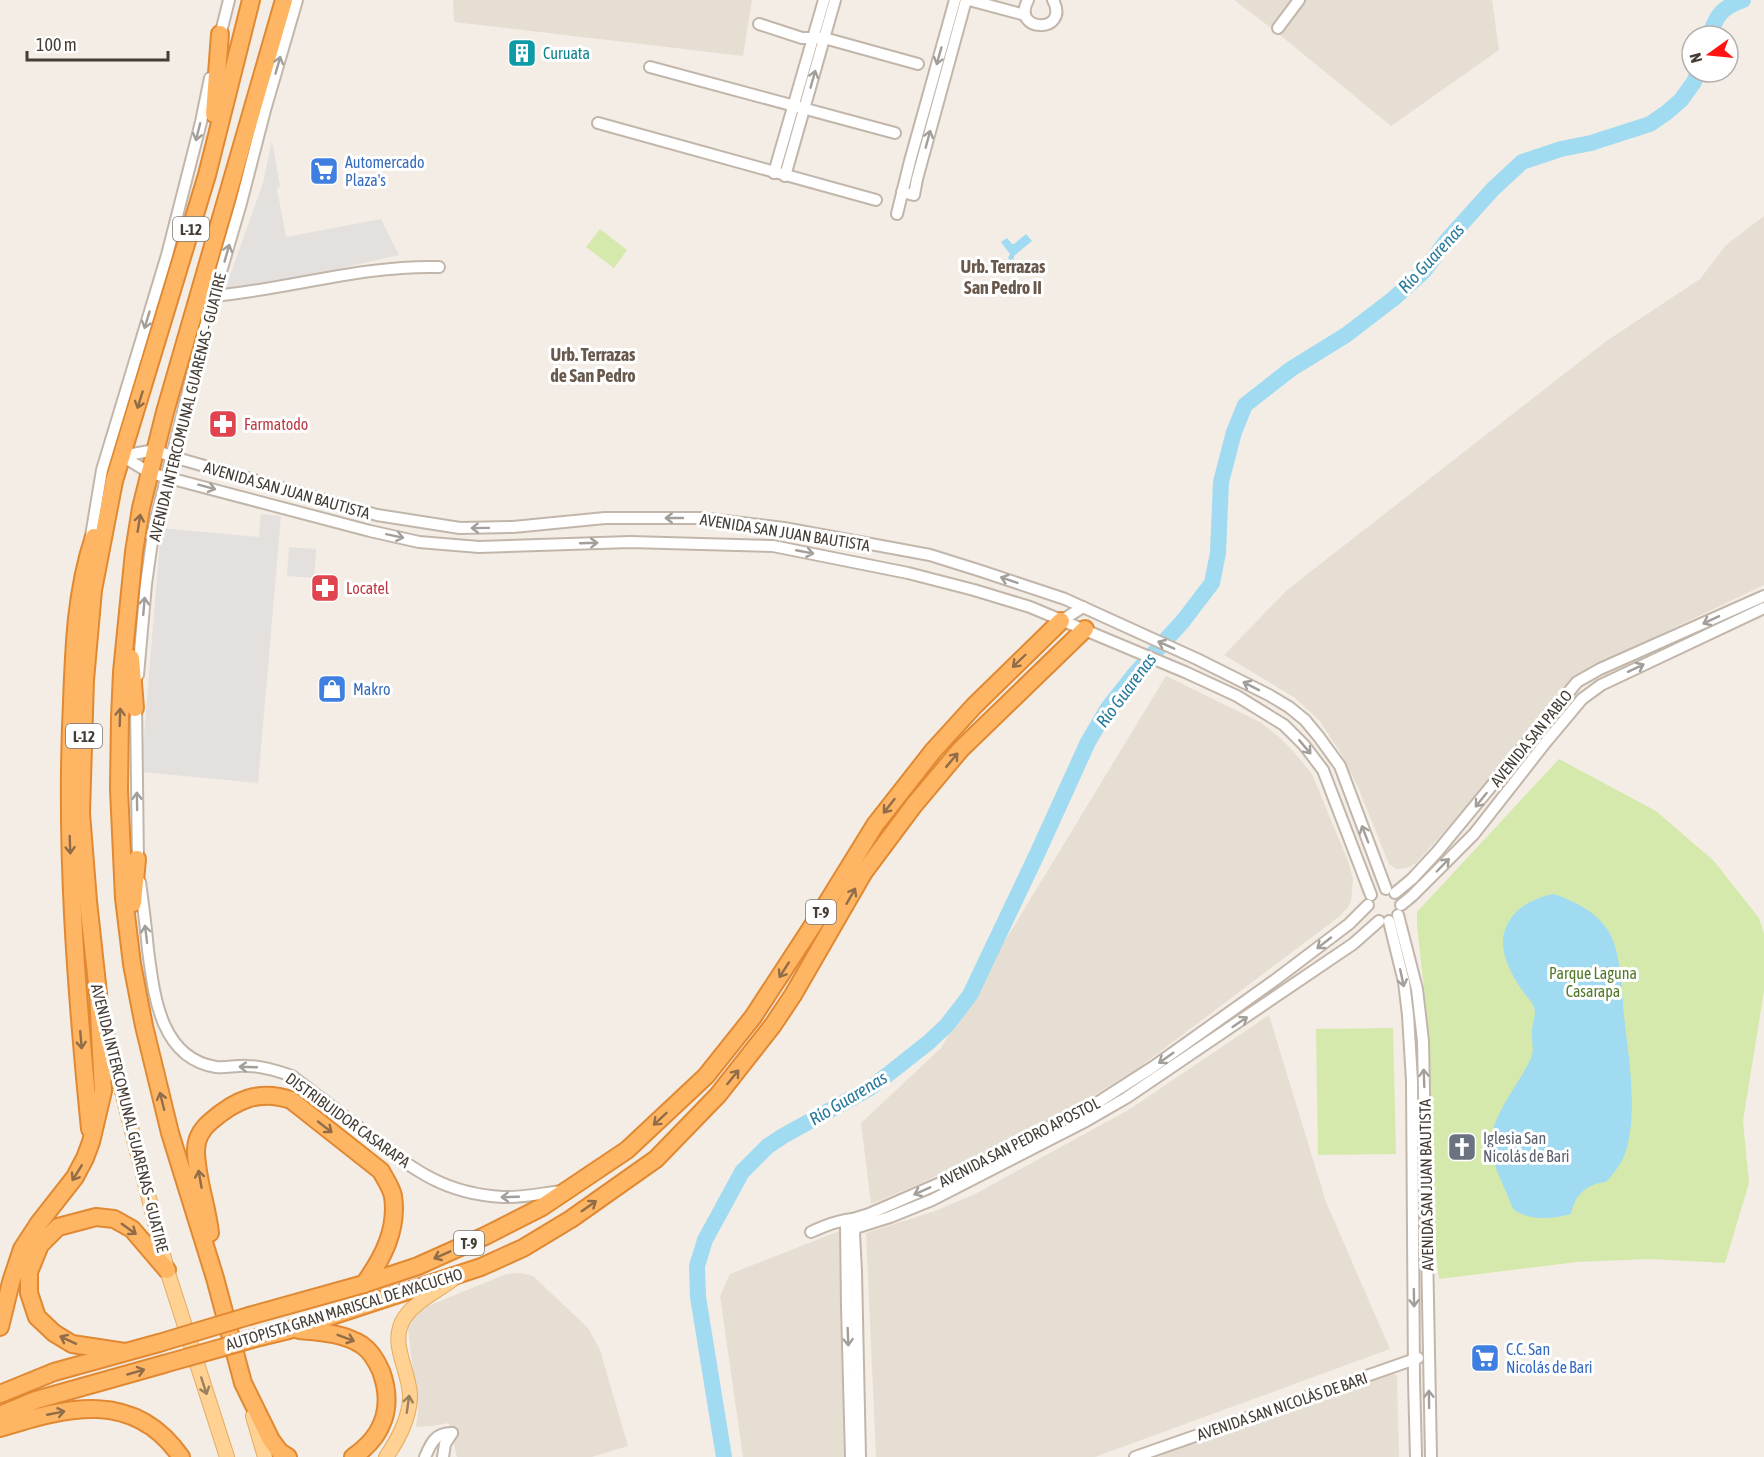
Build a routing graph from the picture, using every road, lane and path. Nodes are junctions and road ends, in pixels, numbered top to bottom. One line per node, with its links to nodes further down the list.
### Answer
1 (229, 0): 15 (street, L-12)
2 (251, 0): 23 (highway, AVENIDA INTERCOMUNAL GUARENAS - GUATIRE / L-12)
3 (284, 0): 30 (highway, AVENIDA INTERCOMUNAL GUARENAS - GUATIRE / L-12)
4 (297, 0): 29 (street, AVENIDA INTERCOMUNAL GUARENAS - GUATIRE / L-12, one-way to 4)
5 (824, 0): 16 (street)
6 (835, 0): 16 (street)
7 (955, 0): 24 (street, one-way to 24)
8 (968, 0): 12 (street); 24 (street, one-way to 8)
9 (989, 0): 12 (street)
10 (1053, 0): 12 (street)
11 (1299, 0): 14 (street)
12 (1026, 9)
13 (759, 24): 16 (street)
14 (1278, 28)
15 (220, 34): 23 (highway); 36 (street, L-12, one-way to 36)
16 (819, 38): 17 (street); 19 (street)
17 (918, 64)
18 (650, 67): 19 (street)
19 (799, 107): 21 (street); 22 (street)
20 (598, 123): 22 (street)
21 (895, 133)
22 (780, 174): 26 (street)
23 (207, 175): 31 (highway, AVENIDA INTERCOMUNAL GUARENAS - GUATIRE / L-12, one-way to 31)
24 (912, 177): 25 (street); 25 (street)
25 (902, 192): 27 (street)
26 (876, 200)
27 (897, 214)
28 (439, 267): 29 (street)
29 (214, 296): 32 (street, AVENIDA INTERCOMUNAL GUARENAS - GUATIRE / L-12)
30 (155, 450): 31 (street); 32 (street, AVENIDA SAN JUAN BAUTISTA); 33 (highway, AVENIDA INTERCOMUNAL GUARENAS - GUATIRE / L-12)
31 (122, 456): 33 (street, AVENIDA SAN JUAN BAUTISTA); 35 (highway, AVENIDA INTERCOMUNAL GUARENAS - GUATIRE / L-12)
32 (173, 457): 34 (street, AVENIDA INTERCOMUNAL GUARENAS - GUATIRE / L-12); 38 (street, AVENIDA SAN JUAN BAUTISTA, one-way to 32)
33 (150, 473): 34 (street, AVENIDA SAN JUAN BAUTISTA); 41 (highway, AVENIDA INTERCOMUNAL GUARENAS - GUATIRE / L-12, one-way to 33)
34 (167, 476): 42 (street, AVENIDA SAN JUAN BAUTISTA, one-way to 42); 46 (street, AVENIDA INTERCOMUNAL GUARENAS - GUATIRE / L-12, one-way to 34)
35 (114, 481): 36 (highway); 52 (highway, AVENIDA INTERCOMUNAL GUARENAS - GUATIRE / L-12)
36 (87, 557): 53 (highway, one-way to 53)
37 (1764, 596): 40 (street, AVENIDA SAN PABLO)
38 (1083, 608): 42 (street, AUTOPISTA GRAN MARISCAL DE AYACUCHO / T-9); 43 (street); 48 (street, AVENIDA SAN JUAN BAUTISTA, one-way to 38)
39 (1764, 608): 40 (street, AVENIDA SAN PABLO)
40 (1748, 609): 44 (street, AVENIDA SAN PABLO, one-way to 44); 45 (street, AVENIDA SAN PABLO, one-way to 40)
41 (127, 614): 46 (highway); 51 (highway, AVENIDA INTERCOMUNAL GUARENAS - GUATIRE / L-12, one-way to 41)
42 (1061, 621): 43 (street, AVENIDA SAN JUAN BAUTISTA); 54 (highway, AUTOPISTA GRAN MARISCAL DE AYACUCHO / T-9, one-way to 54)
43 (1085, 629): 49 (street, AVENIDA SAN JUAN BAUTISTA, one-way to 49); 59 (highway, AUTOPISTA GRAN MARISCAL DE AYACUCHO / T-9, one-way to 43)
44 (1592, 674): 45 (street); 48 (street, AVENIDA SAN PABLO, one-way to 48)
45 (1601, 685): 50 (street, AVENIDA SAN PABLO, one-way to 45)
46 (135, 708): 47 (street, AVENIDA INTERCOMUNAL GUARENAS - GUATIRE / L-12, one-way to 46)
47 (137, 859): 51 (highway); 54 (street, DISTRIBUIDOR CASARAPA, one-way to 47)
48 (1391, 891): 49 (street); 50 (street, AVENIDA SAN JUAN BAUTISTA)
49 (1370, 900): 50 (street, AVENIDA SAN JUAN BAUTISTA); 55 (street, AVENIDA SAN PEDRO APOSTOL, one-way to 55)
50 (1392, 915): 57 (street, AVENIDA SAN PEDRO APOSTOL, one-way to 50); 65 (street, AVENIDA SAN JUAN BAUTISTA, one-way to 50); 66 (street, AVENIDA SAN JUAN BAUTISTA, one-way to 66)
51 (132, 964): 60 (highway, AVENIDA INTERCOMUNAL GUARENAS - GUATIRE / L-12, one-way to 51)
52 (98, 993): 53 (highway); 58 (main road, AVENIDA INTERCOMUNAL GUARENAS - GUATIRE / L-12)
53 (91, 1142): 62 (highway, one-way to 62)
54 (568, 1190): 61 (highway, AUTOPISTA GRAN MARISCAL DE AYACUCHO / T-9, one-way to 61)
55 (853, 1219): 56 (street, AVENIDA SAN PEDRO APOSTOL); 57 (street)
56 (811, 1232)
57 (850, 1235): 79 (street, one-way to 79); 80 (street)
58 (167, 1270): 64 (highway, one-way to 58); 72 (main road, AVENIDA INTERCOMUNAL GUARENAS - GUATIRE / L-12, one-way to 72)
59 (464, 1272): 63 (highway, AUTOPISTA GRAN MARISCAL DE AYACUCHO / T-9); 76 (main road, one-way to 59)
60 (215, 1278): 61 (highway, one-way to 61); 67 (highway, AVENIDA INTERCOMUNAL GUARENAS - GUATIRE)
61 (364, 1284): 64 (highway, AUTOPISTA GRAN MARISCAL DE AYACUCHO / T-9, bridge)
62 (0, 1327)
63 (289, 1330): 69 (highway, AUTOPISTA GRAN MARISCAL DE AYACUCHO / T-9, one-way to 63, bridge); 75 (highway, one-way to 75)
64 (125, 1353): 68 (highway, AUTOPISTA GRAN MARISCAL DE AYACUCHO / T-9)
65 (1428, 1355): 66 (street, AVENIDA SAN NICOLÁS DE BARI); 83 (street, AVENIDA SAN JUAN BAUTISTA, one-way to 65)
66 (1414, 1359): 81 (street, AVENIDA SAN NICOLÁS DE BARI); 82 (street, AVENIDA SAN JUAN BAUTISTA)
67 (243, 1383): 73 (main road, AVENIDA INTERCOMUNAL GUARENAS - GUATIRE); 74 (highway)
68 (0, 1394)
69 (0, 1415)
70 (0, 1428): 71 (highway, one-way to 71)
71 (181, 1457)
72 (227, 1457)
73 (265, 1457)
74 (288, 1457)
75 (353, 1457)
76 (386, 1457)
77 (425, 1457): 78 (street)
78 (443, 1457)
79 (851, 1457)
80 (860, 1457)
81 (1135, 1457)
82 (1416, 1457)
83 (1431, 1457)

